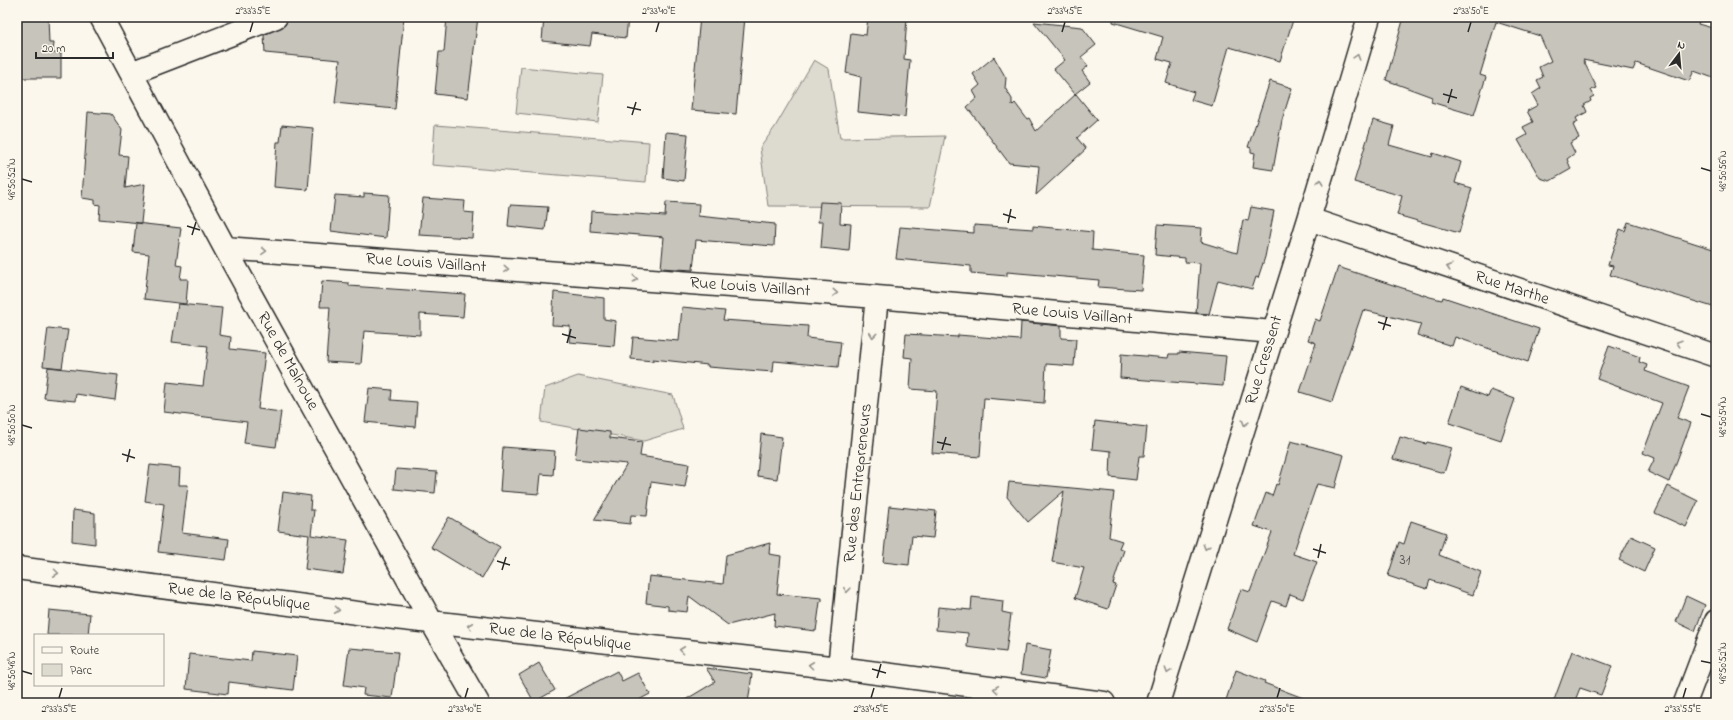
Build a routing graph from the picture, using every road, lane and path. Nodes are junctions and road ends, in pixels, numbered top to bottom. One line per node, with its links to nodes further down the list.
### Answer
1 (101, 17): 4 (street, Rue de Malnoue)
2 (276, 17): 4 (street)
3 (1369, 17): 5 (street, Rue Cressent, one-way to 3)
4 (131, 73): 6 (street, Rue de Malnoue)
5 (1309, 219): 8 (street, Rue Cressent); 9 (street, Rue Marthe, one-way to 5)
6 (225, 248): 7 (street, Rue Louis Vaillant, one-way to 7); 12 (street, Rue de Malnoue)
7 (877, 297): 8 (street, Rue Louis Vaillant); 13 (street, Rue des Entrepreneurs, one-way to 13)
8 (1273, 332): 16 (street, Rue Cressent, one-way to 16)
9 (1716, 356)
10 (17, 568): 12 (street, Rue de la République, one-way to 12)
11 (1716, 621): 17 (street)
12 (431, 622): 13 (street, Rue de la République, one-way to 12); 14 (street, Rue de Malnoue)
13 (839, 668): 15 (street, Rue de la République, one-way to 13)
14 (478, 703)
15 (1104, 703)
16 (1158, 703)
17 (1685, 703)

